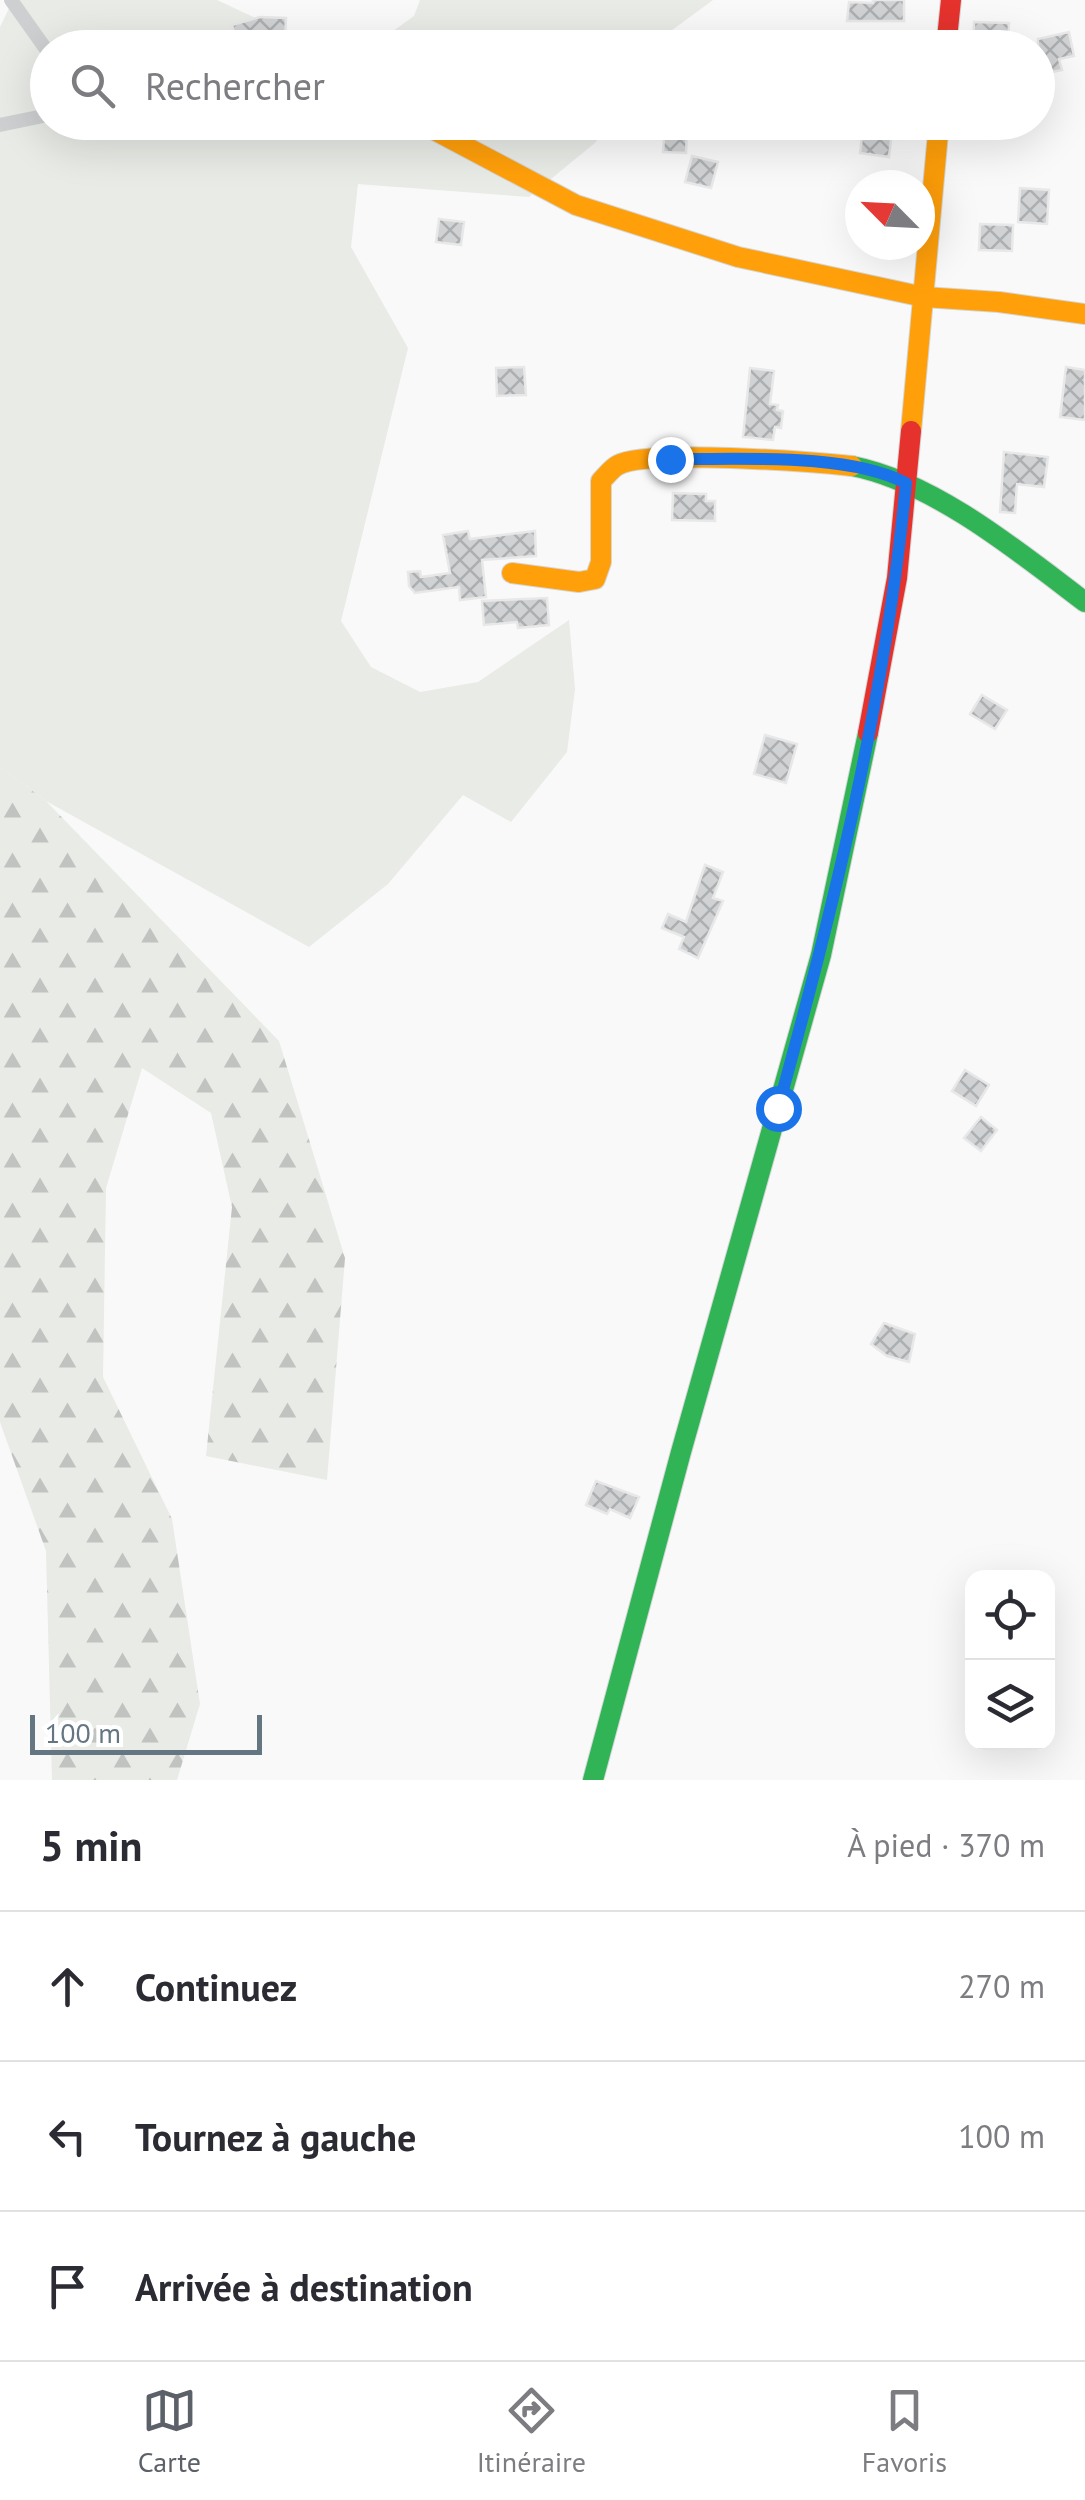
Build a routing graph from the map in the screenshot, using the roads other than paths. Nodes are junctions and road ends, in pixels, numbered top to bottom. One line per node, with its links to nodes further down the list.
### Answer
1 (11, 0): 3 (street)
2 (951, 0): 4 (street)
3 (32, 30)
4 (948, 30)
5 (30, 118): 6 (street)
6 (0, 124)
7 (453, 140): 9 (street)
8 (937, 140): 9 (street)
9 (924, 297): 10 (street); 11 (street)
10 (1085, 314)
11 (906, 483): 12 (street); 13 (street); 14 (street)
12 (512, 573)
13 (1085, 602)
14 (594, 1780)

